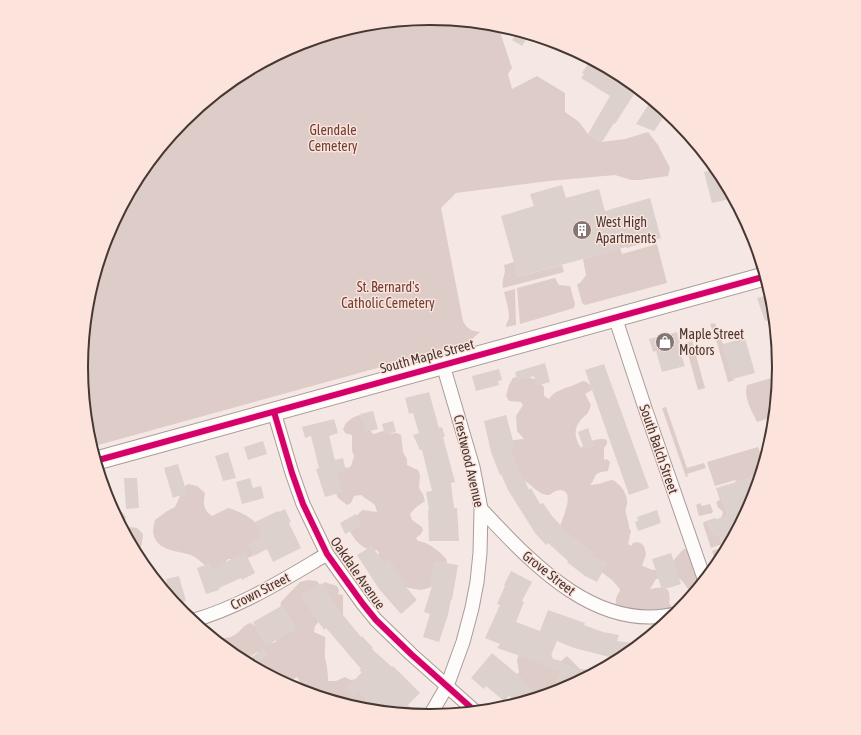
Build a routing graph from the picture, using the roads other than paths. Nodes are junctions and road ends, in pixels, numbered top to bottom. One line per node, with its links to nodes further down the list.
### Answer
1 (761, 277): 2 (main road, South Maple Street)
2 (615, 317): 3 (main road, South Maple Street); 8 (street, South Balch Street)
3 (443, 365): 4 (main road, South Maple Street); 6 (street, Crestwood Avenue)
4 (274, 412): 5 (main road, South Maple Street); 7 (street, Oakdale Avenue)
5 (101, 460)
6 (481, 508): 9 (street, Grove Street); 11 (street, Crestwood Avenue)
7 (327, 554): 10 (street, Crown Street); 11 (street, Oakdale Avenue)
8 (703, 575)
9 (668, 615)
10 (198, 619)
11 (447, 686): 12 (street, Oakdale Avenue); 13 (street, Crestwood Avenue)
12 (471, 707)
13 (433, 710)

